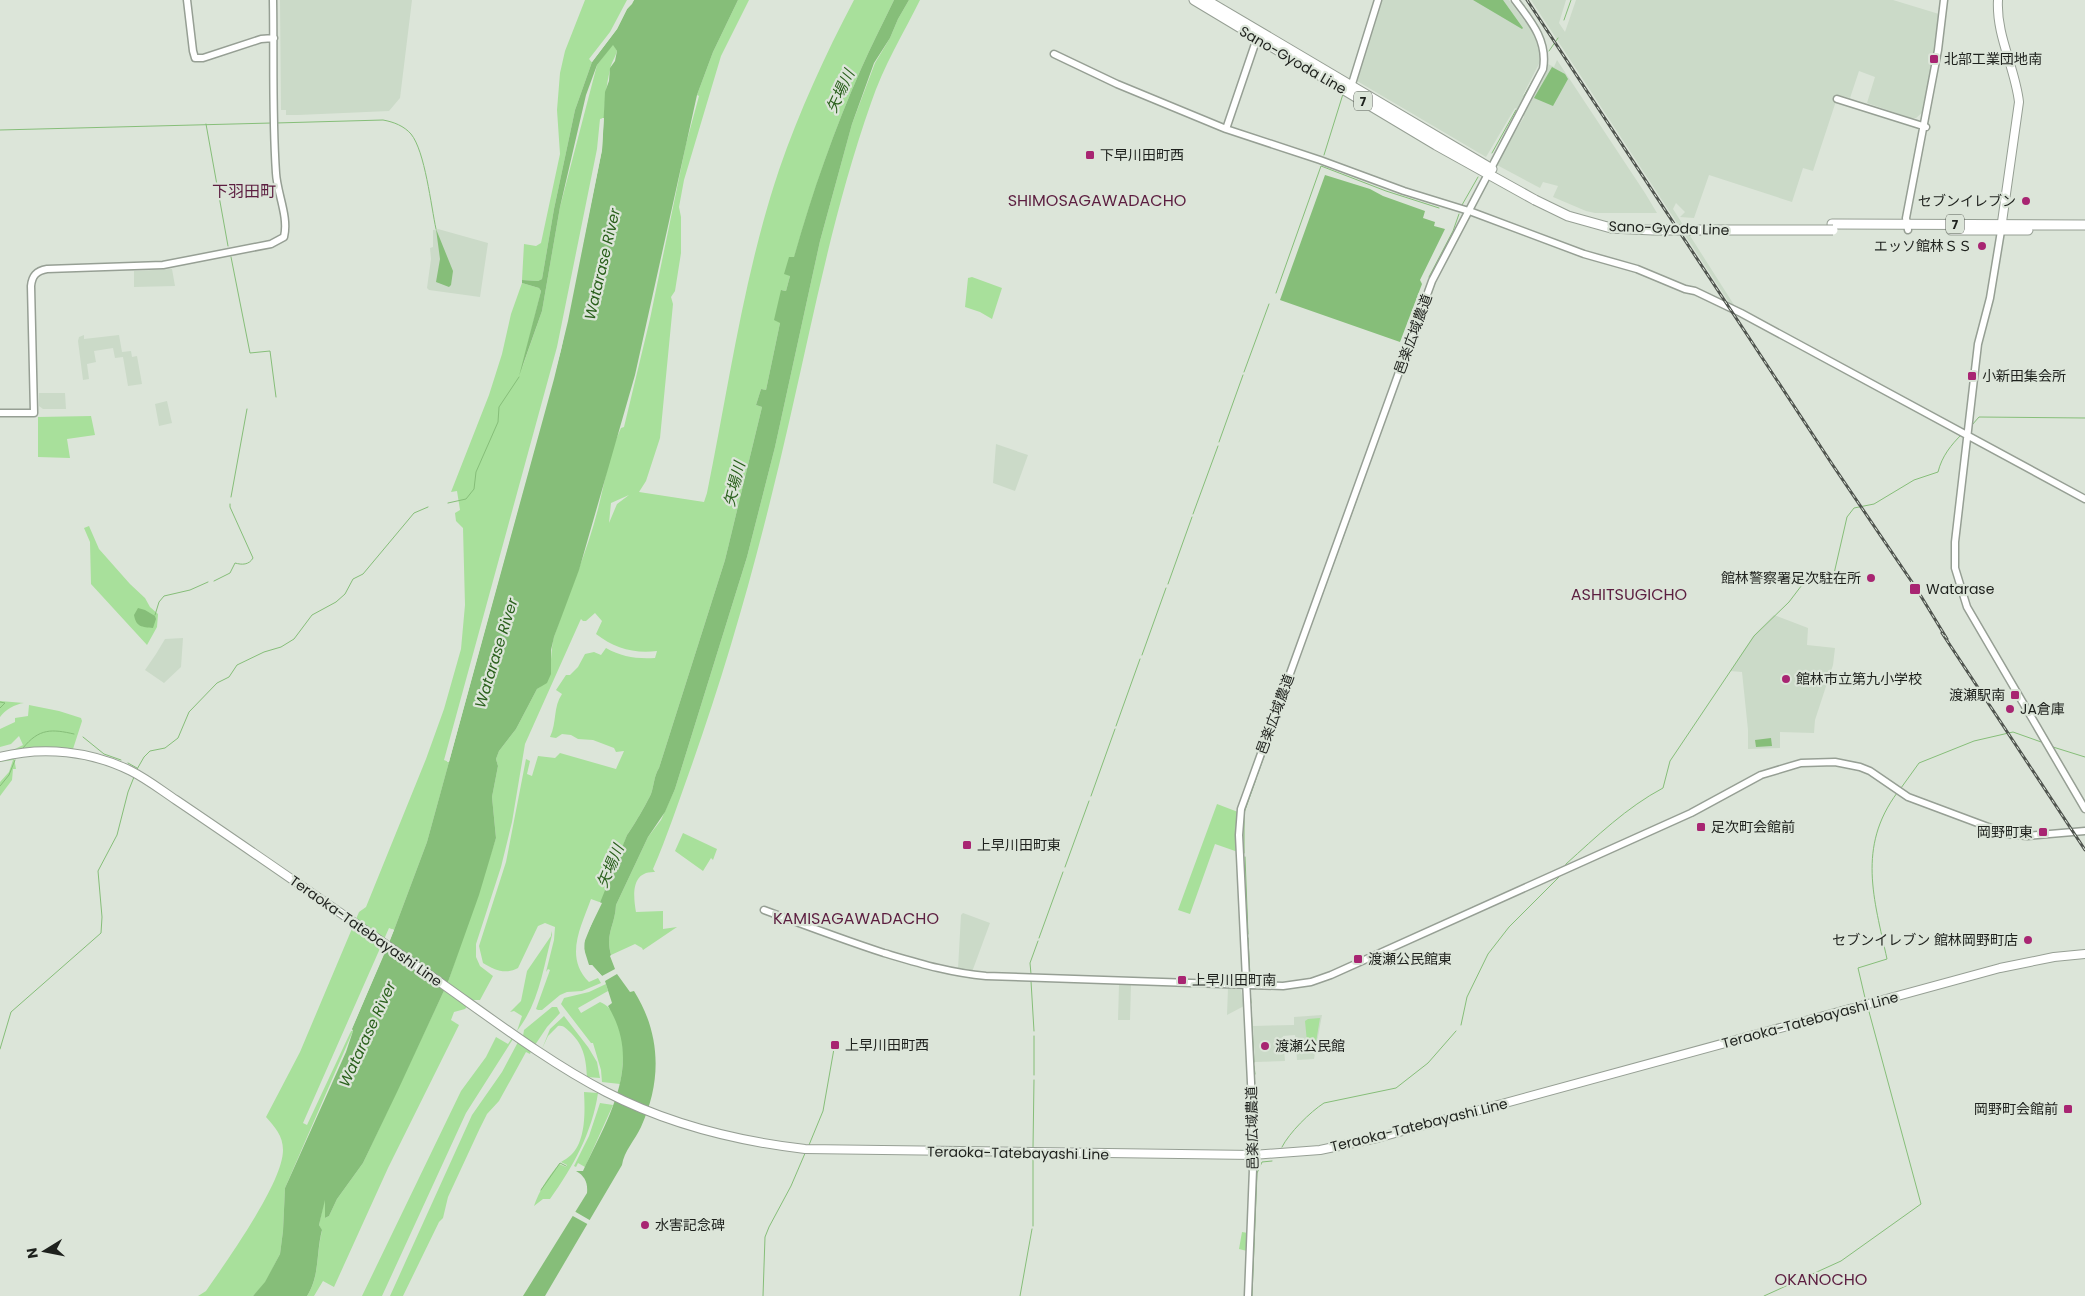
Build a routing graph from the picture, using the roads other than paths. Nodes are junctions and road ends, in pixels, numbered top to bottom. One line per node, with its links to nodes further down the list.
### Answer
1 (187, 0): 10 (street)
2 (273, 0): 10 (street)
3 (1194, 0): 11 (main road, Sano-Gyoda Line / 7)
4 (1206, 0): 13 (main road, Sano-Gyoda Line / 7)
5 (1378, 0): 13 (street)
6 (1515, 0): 17 (street, 邑楽広域農道)
7 (1944, 0): 15 (street)
8 (1948, 0): 15 (street)
9 (1998, 0): 21 (main road)
10 (274, 38): 23 (street)
11 (1257, 38): 16 (street); 17 (main road, Sano-Gyoda Line / 7)
12 (1054, 54): 16 (street)
13 (1351, 87): 17 (main road, Sano-Gyoda Line / 7)
14 (1837, 99): 15 (street)
15 (1925, 127): 20 (street)
16 (1226, 129): 18 (street)
17 (1488, 171): 18 (street, 邑楽広域農道); 20 (main road, Sano-Gyoda Line / 7, bridge)
18 (1467, 211): 24 (street); 31 (street, 邑楽広域農道)
19 (2085, 224): 21 (main road, Sano-Gyoda Line / 7)
20 (1908, 227): 21 (main road, Sano-Gyoda Line / 7)
21 (2002, 227): 22 (main road, Sano-Gyoda Line / 7); 24 (street)
22 (2085, 230)
23 (0, 413)
24 (1967, 436): 25 (street); 27 (street)
25 (2085, 499)
26 (0, 757): 32 (main road, Teraoka-Tatebayashi Line)
27 (2085, 809)
28 (2085, 831): 31 (street)
29 (764, 910): 31 (street)
30 (2085, 954): 32 (main road, Teraoka-Tatebayashi Line)
31 (1246, 986): 32 (street, 邑楽広域農道)
32 (1253, 1155): 33 (street, 邑楽広域農道)
33 (1248, 1296)

